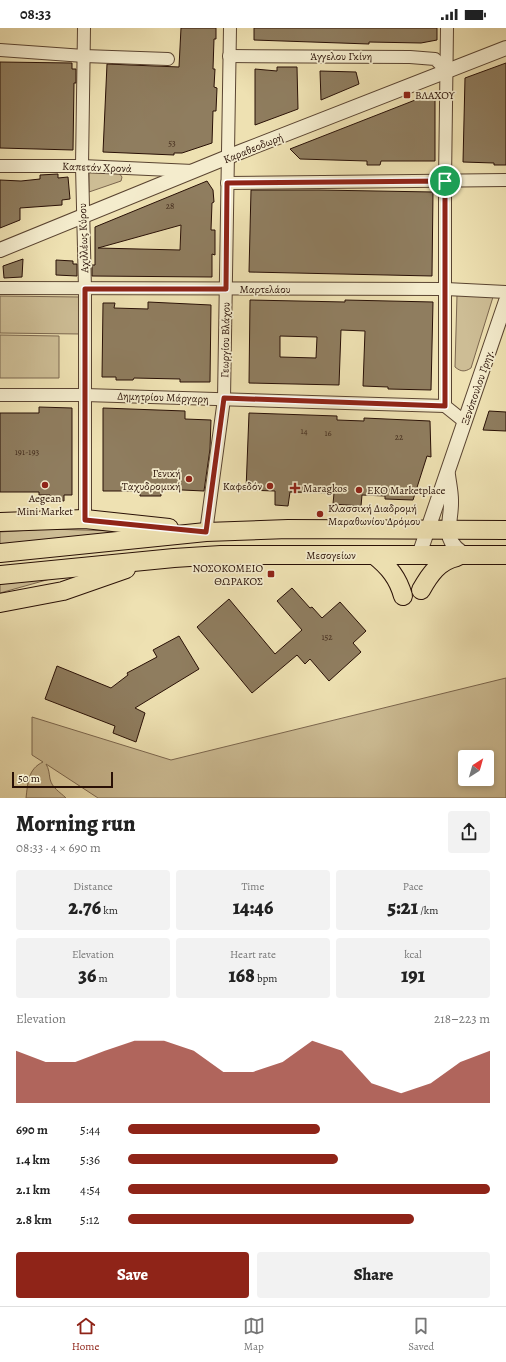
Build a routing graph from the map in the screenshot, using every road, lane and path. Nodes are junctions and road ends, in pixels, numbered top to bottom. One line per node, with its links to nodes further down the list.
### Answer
1 (84, 28): 6 (street, Αχιλλέως Κύρου)
2 (230, 28): 7 (street, Γεωργίου Βλάχου)
3 (447, 28): 9 (street)
4 (506, 48): 9 (street, Καραθεοδωρή)
5 (0, 50): 6 (street)
6 (84, 56): 8 (street); 12 (street, Αχιλλέως Κύρου)
7 (229, 56): 9 (street, Άγγελου Γκίνη); 10 (street, Γεωργίου Βλάχου)
8 (168, 59)
9 (447, 71): 10 (street, Καραθεοδωρή); 15 (street)
10 (228, 158): 13 (street, Καραθεοδωρή); 16 (street, Γεωργίου Βλάχου)
11 (0, 166): 12 (street, Καπετάν Χρονά)
12 (82, 166): 13 (street, Καπετάν Χρονά); 17 (street, Αχιλλέως Κύρου)
13 (195, 171): 17 (street, Καραθεοδωρή)
14 (506, 180): 15 (street)
15 (445, 181): 16 (street); 22 (street)
16 (227, 183): 21 (street, Γεωργίου Βλάχου)
17 (82, 216): 18 (street, Καραθεοδωρή); 20 (street, Αχιλλέως Κύρου)
18 (0, 250)
19 (0, 288): 20 (street, Μαρτελάου)
20 (85, 289): 21 (street, Μαρτελάου); 26 (street, Αχιλλέως Κύρου)
21 (226, 289): 22 (street, Μαρτελάου); 27 (street, Γεωργίου Βλάχου)
22 (446, 289): 23 (street, Μαρτελάου); 28 (street)
23 (506, 292)
24 (506, 301): 29 (street, Ξενόπουλου Γρηγ.)
25 (0, 395): 26 (street, Δημητρίου Μάργαρη)
26 (85, 395): 27 (street, Δημητρίου Μάργαρη); 31 (street, Αχιλλέως Κύρου)
27 (224, 398): 28 (street, Δημητρίου Μάργαρη); 36 (street, Γεωργίου Βλάχου)
28 (445, 406): 29 (street)
29 (465, 422): 30 (street, Ξενόπουλου Γρηγ.)
30 (447, 473): 33 (street, Ξενόπουλου Γρηγ.); 34 (street, Ξενόπουλου Γρηγ.)
31 (85, 520): 32 (main road); 36 (main road)
32 (0, 522)
33 (428, 530): 34 (main road); 36 (main road); 39 (street, Ξενόπουλου Γρηγ.)
34 (448, 530): 35 (main road); 40 (street)
35 (506, 530)
36 (206, 532): 37 (main road)
37 (0, 553)
38 (374, 555): 39 (main road, Μεσογείων); 42 (main road, Μεσογείων); 45 (main road)
39 (419, 555): 40 (main road, Μεσογείων)
40 (466, 555): 41 (main road, Μεσογείων); 44 (main road)
41 (506, 555)
42 (156, 559): 43 (main road, Μεσογείων); 46 (main road, Μεσογείων)
43 (0, 575)
44 (421, 590)
45 (403, 596)
46 (0, 603)

